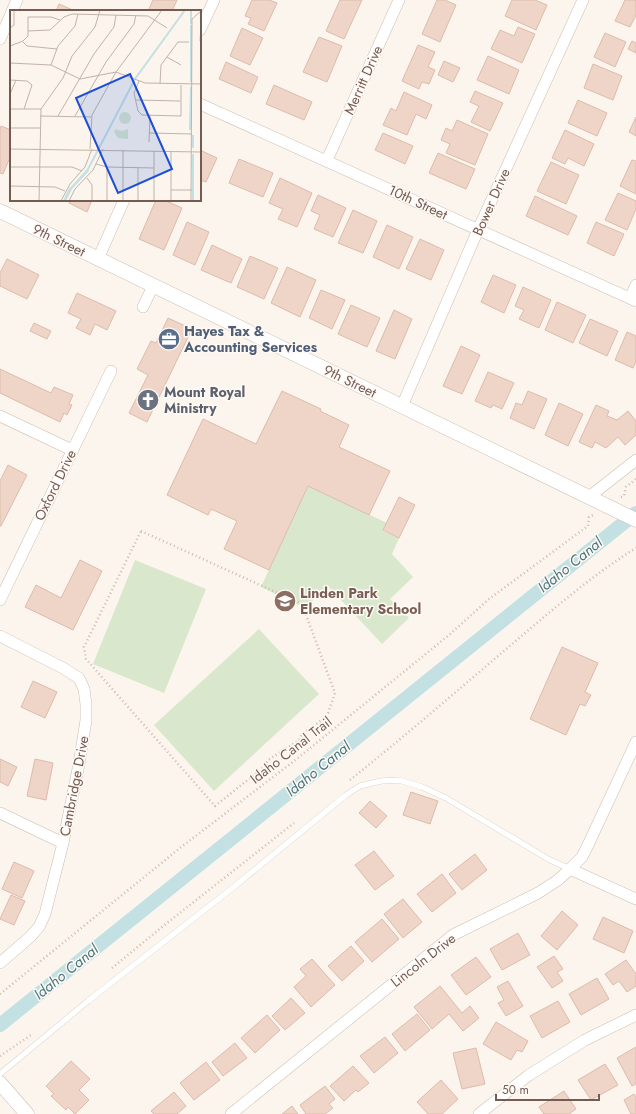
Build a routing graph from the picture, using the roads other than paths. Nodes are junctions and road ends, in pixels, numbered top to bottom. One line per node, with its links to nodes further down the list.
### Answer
1 (17, 0): 5 (street)
2 (214, 0): 7 (street)
3 (399, 0): 10 (street, Merritt Drive)
4 (584, 0): 13 (street, Bower Drive)
5 (12, 10)
6 (10, 16): 8 (street)
7 (201, 28)
8 (0, 39)
9 (201, 104): 10 (street, 10th Street)
10 (327, 160): 13 (street, 10th Street)
11 (124, 201): 14 (street)
12 (0, 211): 14 (street, 9th Street)
13 (478, 230): 17 (street, 10th Street); 20 (street, Bower Drive)
14 (98, 259): 16 (street, 9th Street)
15 (636, 285): 17 (street)
16 (153, 286): 18 (street); 20 (street, 9th Street)
17 (633, 300)
18 (143, 307)
19 (111, 371): 22 (street, Oxford Drive)
20 (402, 406): 24 (street, 9th Street)
21 (0, 416): 22 (street)
22 (72, 450): 26 (street, Oxford Drive)
23 (636, 460): 24 (street)
24 (590, 498): 25 (street, 9th Street)
25 (636, 520)
26 (0, 600)
27 (0, 636): 30 (street, Cambridge Drive)
28 (636, 742): 31 (street, Lincoln Drive)
29 (0, 813): 30 (street)
30 (63, 843): 33 (street, Cambridge Drive)
31 (570, 870): 32 (street); 35 (lane); 38 (street, Lincoln Drive)
32 (636, 899)
33 (0, 963)
34 (636, 1015): 39 (street)
35 (0, 1074)
36 (1, 1087): 37 (street)
37 (27, 1114)
38 (231, 1114)
39 (479, 1114)

